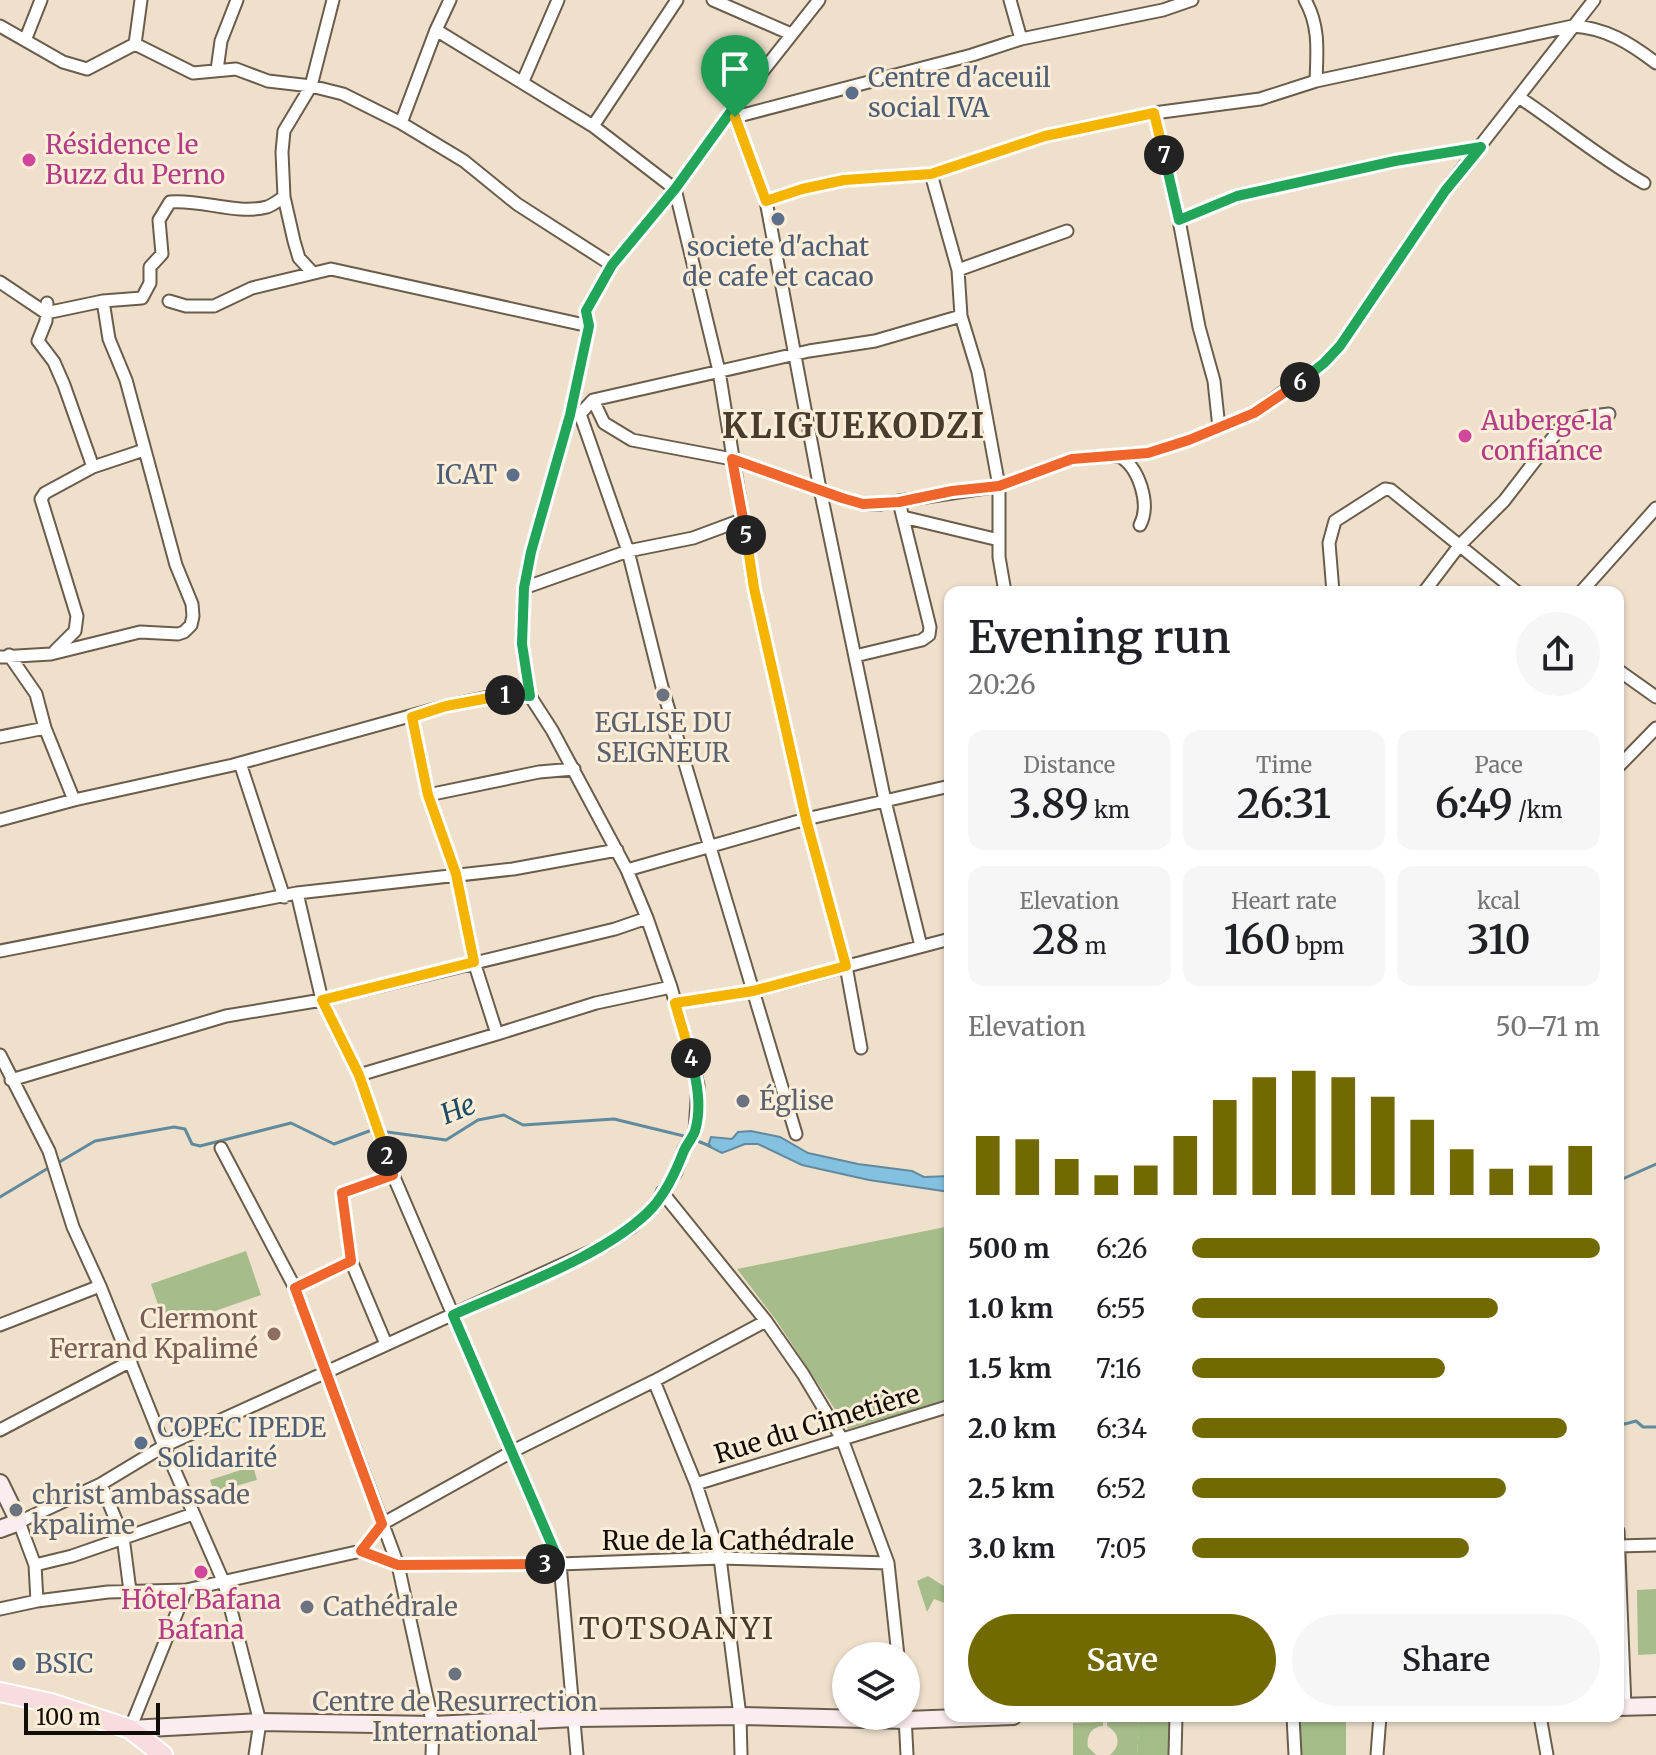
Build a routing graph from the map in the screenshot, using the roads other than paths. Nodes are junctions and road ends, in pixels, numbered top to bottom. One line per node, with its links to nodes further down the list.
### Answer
1 (41, 0): 18 (street)
2 (141, 0): 20 (street)
3 (237, 0): 22 (street)
4 (333, 0): 25 (street)
5 (450, 0): 16 (street)
6 (558, 0): 23 (street)
7 (677, 0): 30 (street)
8 (713, 0): 17 (street)
9 (819, 0): 17 (street)
10 (1010, 0): 19 (street)
11 (1192, 0): 19 (street)
12 (1305, 0): 24 (street)
13 (1594, 0): 15 (street)
14 (0, 26): 18 (street)
15 (1573, 26): 21 (street); 24 (street); 26 (street)
16 (436, 30): 23 (street); 29 (street)
17 (791, 34): 27 (street)
18 (26, 38): 20 (street)
19 (1021, 39): 27 (street)
20 (135, 44): 22 (street)
21 (1656, 63)
22 (217, 70): 25 (street)
23 (523, 81): 30 (street)
24 (1316, 81): 28 (street)
25 (311, 86): 29 (street); 35 (street)
26 (1520, 98): 31 (street); 33 (street)
27 (734, 113): 34 (street); 36 (street)
28 (1154, 113): 32 (street); 37 (street)
29 (401, 123): 39 (street)
30 (593, 126): 34 (street)
31 (1481, 147): 37 (street); 53 (street)
32 (931, 174): 36 (street); 40 (street)
33 (1644, 183)
34 (675, 189): 39 (street); 49 (street)
35 (284, 197): 41 (street); 43 (street)
36 (766, 201): 48 (street)
37 (1179, 220): 53 (street)
38 (1067, 231): 40 (street)
39 (612, 265): 47 (street)
40 (958, 270): 46 (street)
41 (313, 273): 44 (street); 47 (street)
42 (0, 282): 45 (street)
43 (103, 301): 45 (street); 54 (street)
44 (169, 301)
45 (47, 308): 57 (street)
46 (961, 316): 48 (street); 58 (street)
47 (589, 326): 51 (street)
48 (795, 355): 49 (street); 59 (street)
49 (719, 371): 50 (street); 56 (street)
50 (593, 400): 51 (street); 56 (street)
51 (575, 414): 67 (street); 73 (street)
52 (1609, 414): 66 (street)
53 (1219, 428): 55 (street)
54 (144, 450): 57 (street); 74 (street)
55 (1119, 456): 58 (street); 64 (street)
56 (732, 459): 59 (street); 63 (street)
57 (93, 467): 74 (street)
58 (999, 486): 60 (street); 65 (street)
59 (820, 489): 60 (street); 76 (street)
60 (899, 502): 62 (street)
61 (1656, 508): 72 (street)
62 (903, 517): 65 (street); 76 (street)
63 (744, 519): 67 (street); 91 (street)
64 (1140, 525)
65 (999, 540): 68 (street)
66 (1459, 546): 69 (street); 70 (street); 71 (street)
67 (628, 551): 73 (street); 93 (street)
68 (1004, 586)
69 (1333, 586)
70 (1429, 586)
71 (1509, 586)
72 (1586, 586)
73 (524, 588): 78 (street)
74 (51, 654): 75 (street)
75 (4, 656): 81 (street)
76 (855, 656): 90 (street)
77 (1624, 674): 79 (street)
78 (530, 696): 80 (street); 86 (street)
79 (1656, 697)
80 (412, 717): 85 (street); 88 (street)
81 (45, 728): 83 (street); 89 (street)
82 (1656, 728): 84 (street)
83 (0, 737)
84 (1624, 761)
85 (240, 763): 89 (street); 98 (street)
86 (574, 769): 88 (street); 94 (street)
87 (944, 787): 90 (street)
88 (428, 795): 96 (street)
89 (74, 800): 92 (street)
90 (885, 801): 91 (street); 101 (street)
91 (806, 819): 93 (street); 104 (street)
92 (0, 820)
93 (710, 845): 95 (street); 106 (street)
94 (617, 850): 95 (street); 96 (street)
95 (627, 870): 99 (street)
96 (456, 874): 97 (street); 103 (street)
97 (297, 893): 98 (street); 107 (street)
98 (284, 897): 102 (street)
99 (647, 918): 103 (street); 105 (street)
100 (944, 940): 101 (street)
101 (921, 946): 104 (street)
102 (0, 951)
103 (474, 962): 107 (street); 109 (street)
104 (846, 966): 106 (street); 110 (street)
105 (671, 987): 108 (street); 109 (street)
106 (753, 991): 108 (street); 114 (street)
107 (322, 1000): 112 (street); 113 (street)
108 (675, 1003): 117 (street)
109 (497, 1034): 112 (street)
110 (861, 1048)
111 (0, 1055): 113 (street)
112 (359, 1075): 116 (street)
113 (11, 1080): 119 (street)
114 (796, 1134)
115 (221, 1148): 120 (street)
116 (393, 1175): 118 (street); 121 (street)
117 (662, 1192): 121 (street); 122 (street)
118 (351, 1261): 120 (street); 124 (street)
119 (100, 1286): 123 (street); 125 (street)
120 (295, 1288): 126 (street)
121 (453, 1315): 124 (street); 132 (street)
122 (766, 1321): 127 (street); 130 (street)
123 (0, 1325)
124 (386, 1344): 126 (street)
125 (131, 1361): 129 (street); 131 (street)
126 (327, 1372): 131 (street); 138 (street)
127 (654, 1381): 132 (street); 135 (street)
128 (944, 1408): 130 (street, Rue du Cimetière)
129 (0, 1430)
130 (842, 1439): 135 (street, Rue du Cimetière); 145 (street)
131 (164, 1446): 134 (street); 136 (street)
132 (513, 1451): 138 (street); 146 (street)
133 (0, 1483): 137 (main road)
134 (101, 1484): 137 (street); 140 (street)
135 (696, 1484): 144 (street)
136 (193, 1514): 140 (street); 149 (street)
137 (19, 1522): 139 (main road); 147 (street)
138 (382, 1524): 143 (street); 148 (street)
139 (0, 1529)
140 (123, 1537): 147 (street); 151 (street)
141 (1656, 1545): 142 (street)
142 (1624, 1546)
143 (361, 1551): 148 (street, Rue de la Cathédrale); 149 (street)
144 (720, 1558): 145 (street, Rue de la Cathédrale); 146 (street, Rue de la Cathédrale); 158 (street)
145 (888, 1563): 154 (street)
146 (560, 1564): 148 (street, Rue de la Cathédrale); 161 (street)
147 (35, 1565): 152 (street)
148 (398, 1565): 168 (street)
149 (224, 1583): 150 (street); 163 (street)
150 (186, 1590): 151 (street); 169 (street)
151 (130, 1591): 152 (street)
152 (37, 1601): 153 (street)
153 (0, 1609)
154 (896, 1642)
155 (0, 1692): 169 (main road)
156 (1656, 1706): 157 (main road)
157 (1624, 1707)
158 (740, 1716): 159 (main road); 161 (main road); 175 (street)
159 (832, 1717)
160 (944, 1717): 162 (main road)
161 (575, 1718): 168 (main road); 174 (street)
162 (920, 1718)
163 (260, 1722): 168 (main road); 169 (main road); 172 (street)
164 (1176, 1722): 177 (street)
165 (1293, 1722): 178 (street)
166 (1380, 1722): 179 (street)
167 (1541, 1722): 180 (street)
168 (433, 1725): 173 (street)
169 (130, 1729): 171 (main road)
170 (906, 1730): 176 (street)
171 (163, 1755)
172 (255, 1755)
173 (432, 1755)
174 (577, 1755)
175 (741, 1755)
176 (907, 1755)
177 (1175, 1755)
178 (1295, 1755)
179 (1377, 1755)
180 (1547, 1755)

